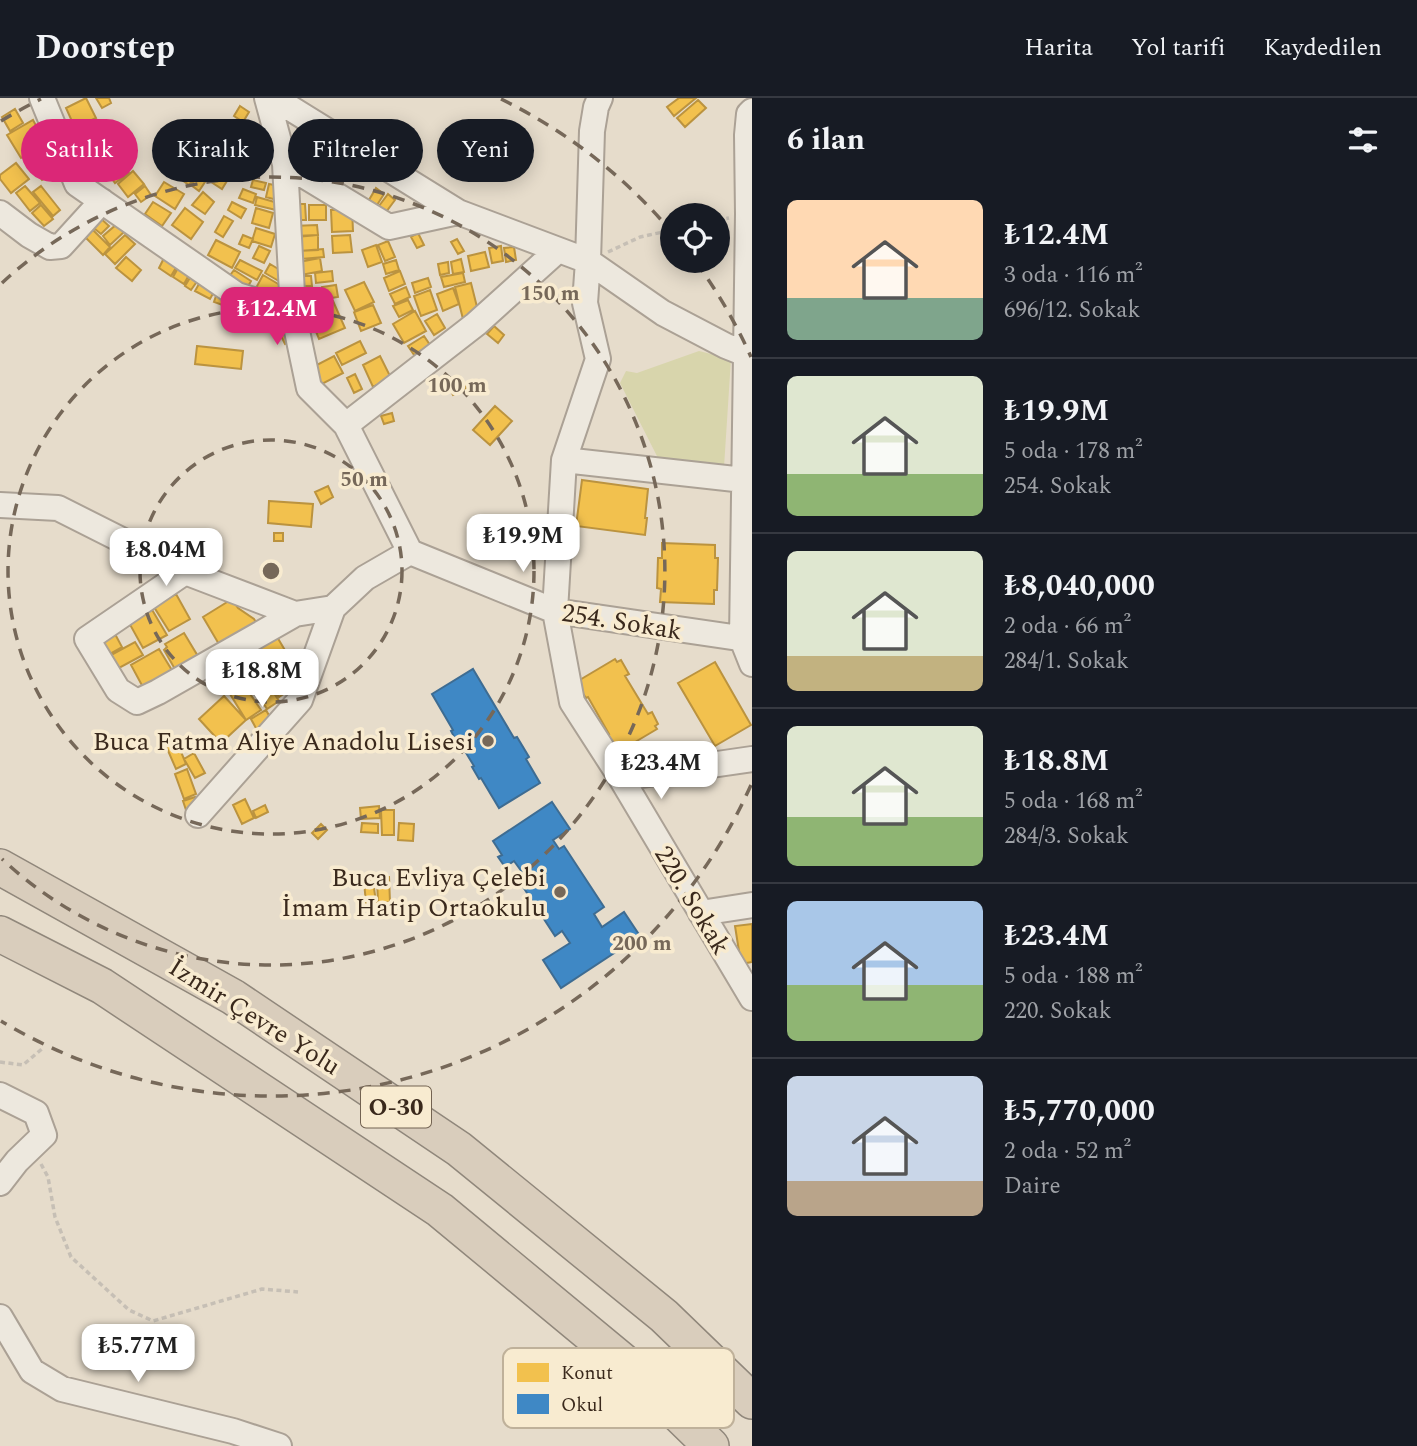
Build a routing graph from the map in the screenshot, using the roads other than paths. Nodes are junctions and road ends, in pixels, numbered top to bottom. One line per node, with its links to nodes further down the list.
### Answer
1 (42, 98): 7 (street)
2 (267, 98): 6 (street)
3 (274, 98): 8 (street)
4 (600, 98): 11 (street, 220. Sokak)
5 (752, 111): 13 (street)
6 (285, 164): 8 (street); 12 (street)
7 (102, 201): 9 (street); 12 (street)
8 (458, 212): 10 (street)
9 (0, 213)
10 (558, 250): 11 (street); 14 (street)
11 (588, 261): 13 (street); 15 (street, 220. Sokak)
12 (293, 312): 14 (street)
13 (749, 354): 16 (street)
14 (346, 425): 18 (street)
15 (564, 460): 16 (street); 21 (street, 220. Sokak)
16 (744, 480): 23 (street)
17 (0, 505): 19 (street)
18 (410, 552): 20 (street); 21 (street, 254. Sokak)
19 (185, 572): 22 (street); 22 (street)
20 (334, 608): 22 (street); 27 (street)
21 (555, 611): 23 (street, 254. Sokak); 26 (street, 220. Sokak)
22 (295, 614)
23 (747, 639): 24 (street)
24 (752, 664)
25 (752, 759): 26 (street)
26 (621, 778): 30 (street, 220. Sokak)
27 (198, 814)
28 (0, 867): 37 (highway, İzmir Çevre Yolu / O-30)
29 (752, 905): 30 (street)
30 (701, 913): 32 (street, 220. Sokak)
31 (0, 934): 36 (highway, O-30)
32 (748, 986)
33 (0, 1095): 34 (street)
34 (0, 1183)
35 (0, 1317): 41 (street)
36 (607, 1348)
37 (697, 1348)
38 (734, 1384): 39 (highway, İzmir Çevre Yolu / O-30)
39 (752, 1401)
40 (693, 1428): 42 (highway, O-30)
41 (279, 1446)
42 (712, 1446)

